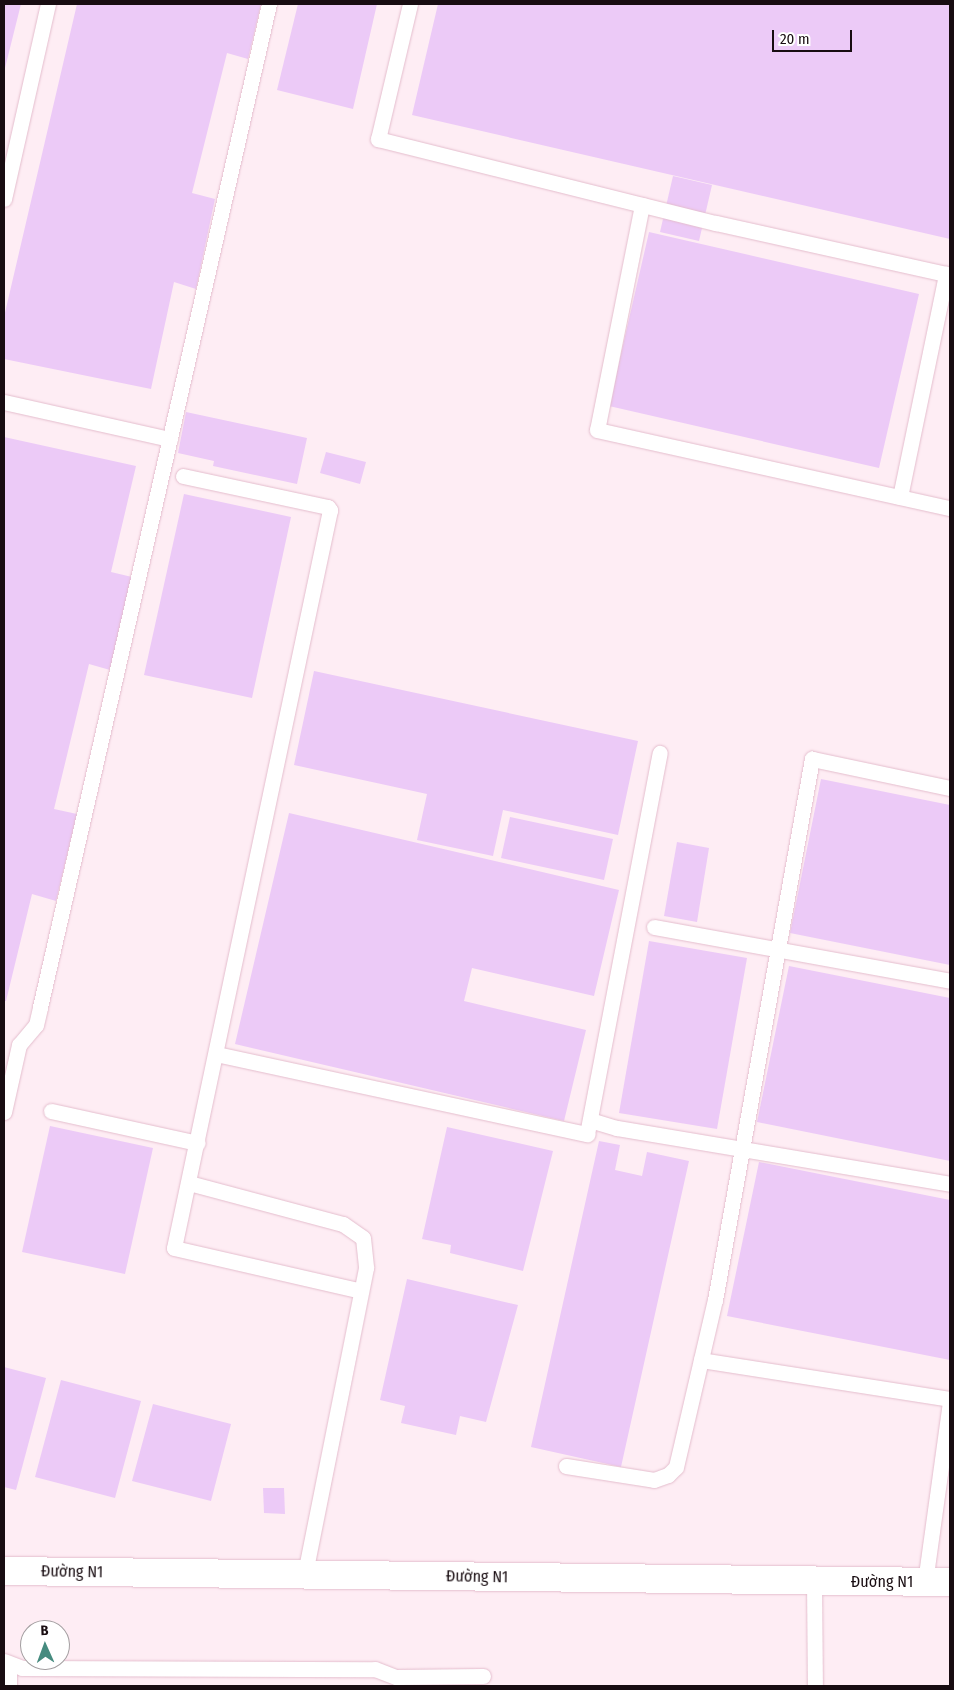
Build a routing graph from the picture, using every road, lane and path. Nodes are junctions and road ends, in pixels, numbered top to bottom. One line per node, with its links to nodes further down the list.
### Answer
1 (48, 4): 4 (lane)
2 (270, 4): 8 (lane)
3 (410, 4): 5 (lane)
4 (4, 199)
5 (642, 205): 6 (lane); 10 (lane)
6 (948, 275): 10 (lane)
7 (4, 402): 8 (lane)
8 (170, 438): 17 (lane)
9 (183, 476): 18 (lane)
10 (900, 497): 11 (lane)
11 (950, 508)
12 (660, 753): 21 (lane)
13 (950, 788): 15 (lane)
14 (654, 927): 15 (lane)
15 (778, 949): 16 (lane); 23 (lane)
16 (950, 981)
17 (11, 1046): 20 (lane)
18 (216, 1054): 21 (lane); 22 (lane)
19 (50, 1111): 22 (lane)
20 (4, 1112)
21 (590, 1120): 23 (lane)
22 (198, 1143): 24 (lane)
23 (742, 1150): 25 (lane); 27 (lane)
24 (189, 1183): 26 (lane); 26 (lane)
25 (950, 1184)
26 (361, 1291): 31 (lane)
27 (701, 1360): 28 (lane); 29 (lane)
28 (950, 1400): 33 (lane)
29 (566, 1466)
30 (4, 1571): 31 (street, Đường N1)
31 (305, 1574): 32 (street, Đường N1)
32 (814, 1582): 33 (street, Đường N1); 37 (lane)
33 (938, 1582)
34 (6, 1663): 35 (lane); 36 (lane)
35 (483, 1676)
36 (9, 1686)
37 (816, 1686)

